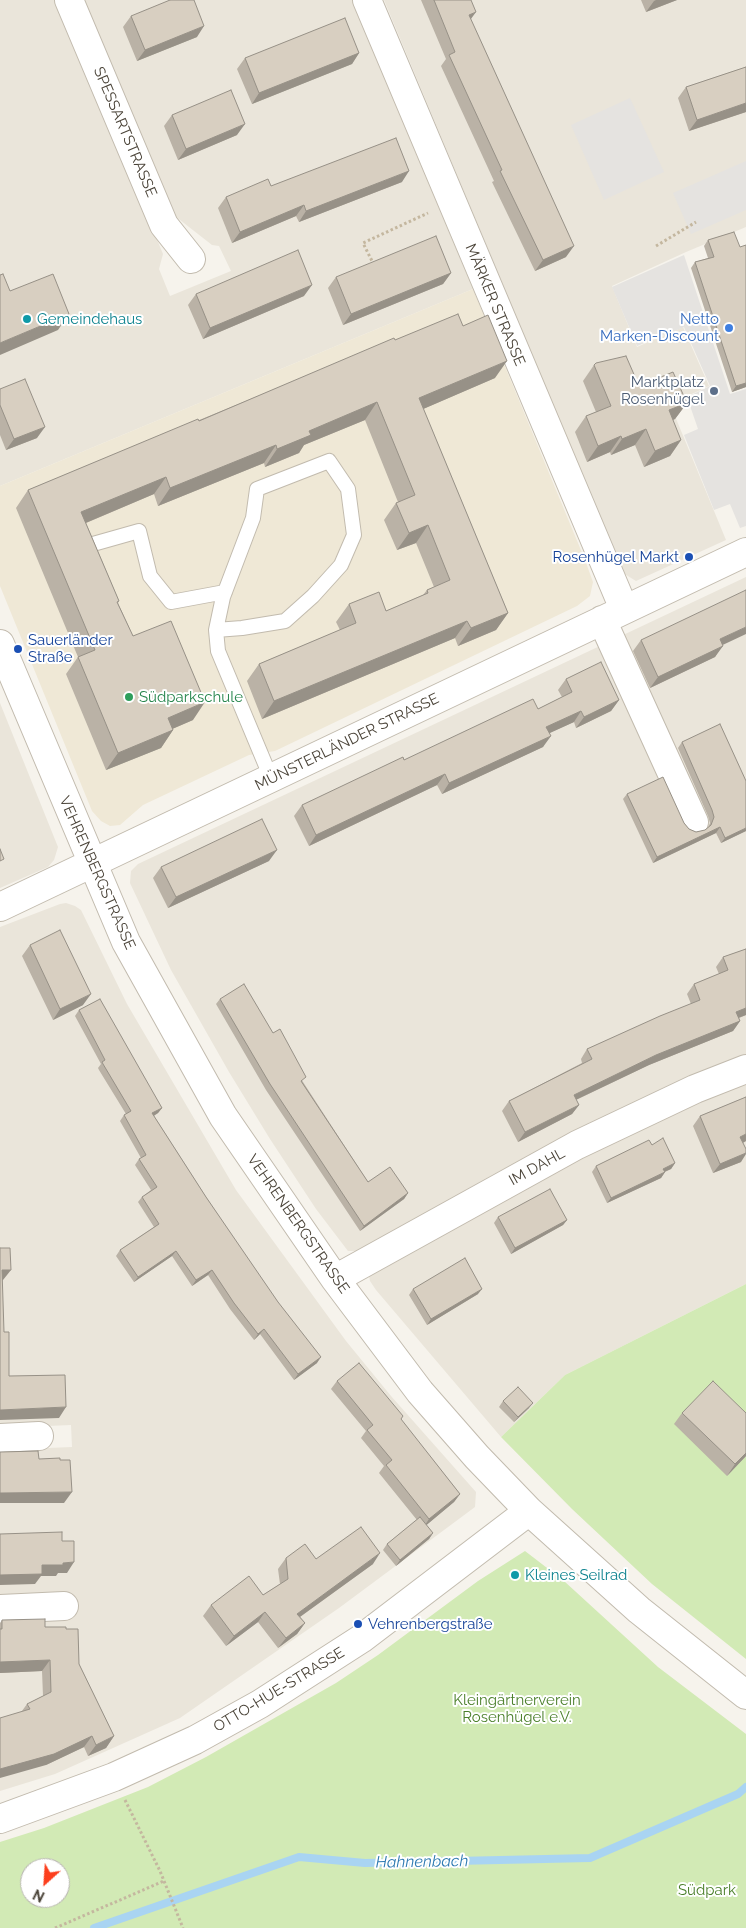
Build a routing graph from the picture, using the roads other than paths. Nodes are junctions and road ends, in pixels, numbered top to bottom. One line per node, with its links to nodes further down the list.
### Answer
1 (69, 0): 3 (street, SPESSARTSTRASSE)
2 (366, 0): 7 (street, MÄRKER STRASSE)
3 (191, 259)
4 (93, 544): 6 (lane)
5 (746, 552): 7 (street, MÜNSTERLÄNDER STRASSE)
6 (225, 592): 8 (lane); 8 (lane)
7 (613, 615): 10 (street, MÜNSTERLÄNDER STRASSE); 11 (street)
8 (216, 630): 10 (lane)
9 (0, 644): 12 (street, VEHRENBERGSTRASSE)
10 (272, 778): 12 (street, MÜNSTERLÄNDER STRASSE)
11 (694, 822)
12 (92, 863): 13 (street); 15 (street, VEHRENBERGSTRASSE)
13 (0, 907)
14 (746, 1069): 15 (street, IM DAHL)
15 (336, 1279): 18 (street, VEHRENBERGSTRASSE)
16 (40, 1436): 17 (street)
17 (0, 1438)
18 (530, 1511): 21 (street, VEHRENBERGSTRASSE); 22 (street, OTTO-HUE-STRASSE)
19 (64, 1606): 20 (street)
20 (0, 1609)
21 (746, 1695)
22 (0, 1820)

